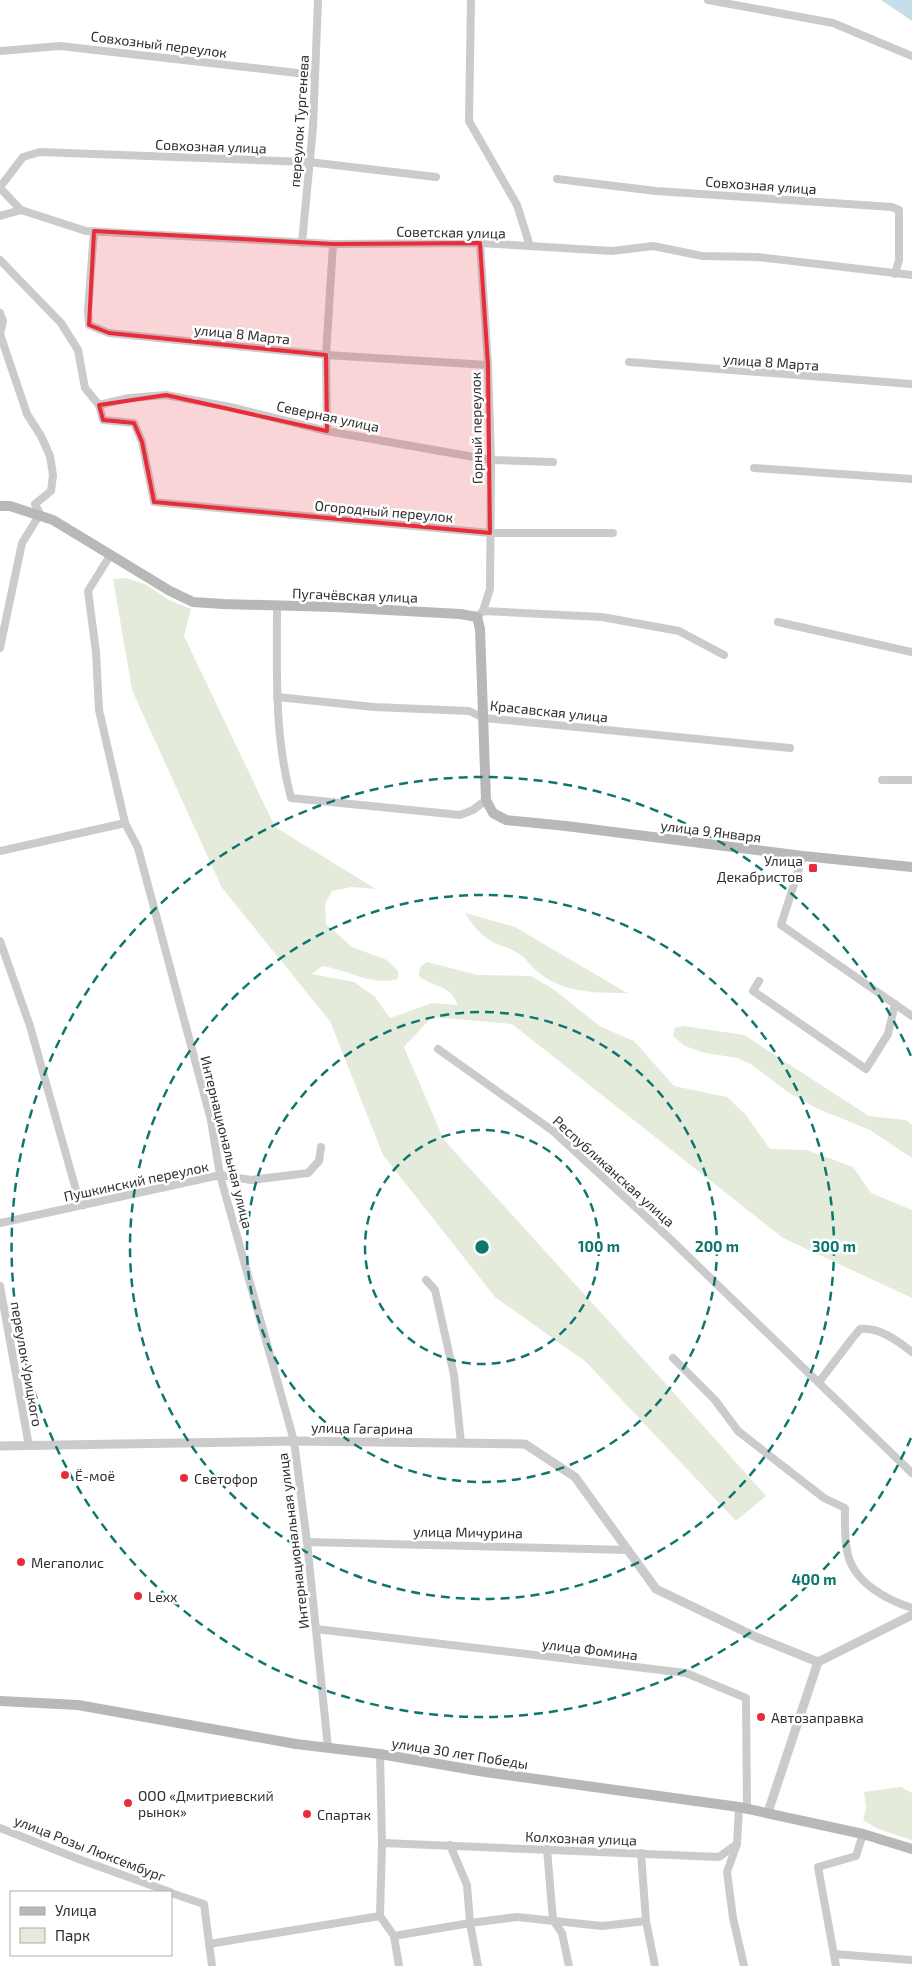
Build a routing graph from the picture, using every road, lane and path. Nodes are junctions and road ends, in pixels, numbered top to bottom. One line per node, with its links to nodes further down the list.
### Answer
1 (318, 0): 6 (street, переулок Тургенева)
2 (471, 0): 17 (street)
3 (708, 0): 5 (street)
4 (0, 51): 6 (street, Совхозный переулок)
5 (912, 56)
6 (315, 75): 7 (street, переулок Тургенева)
7 (309, 162): 8 (street, Совхозная улица); 10 (street, Совхозная улица); 14 (street, переулок Тургенева)
8 (436, 177)
9 (557, 179): 19 (street, Совхозная улица)
10 (0, 188): 11 (street, Советская улица)
11 (21, 210): 12 (street); 13 (street, Советская улица)
12 (0, 216)
13 (94, 231): 14 (street, Советская улица); 22 (street, улица 8 Марта)
14 (302, 243): 16 (street, Советская улица)
15 (480, 243): 16 (street, Советская улица); 17 (street, Советская улица); 24 (street, Горный переулок)
16 (333, 244): 22 (street)
17 (530, 246): 19 (street, Советская улица)
18 (0, 260): 26 (street)
19 (895, 274): 20 (street, Советская улица)
20 (912, 275)
21 (0, 313): 33 (street)
22 (326, 354): 24 (street, улица 8 Марта); 27 (street)
23 (629, 362): 25 (street, улица 8 Марта)
24 (488, 366): 28 (street, Горный переулок)
25 (912, 384)
26 (99, 406): 27 (street, Северная улица); 34 (street, Огородный переулок)
27 (327, 430): 28 (street, Северная улица)
28 (491, 460): 29 (street, Северная улица); 34 (street, Горный переулок)
29 (553, 462)
30 (754, 468): 31 (street)
31 (912, 479)
32 (0, 506): 33 (main road, Пугачёвская улица)
33 (40, 514): 36 (main road, Пугачёвская улица); 40 (street)
34 (490, 533): 35 (street, Огородный переулок); 38 (street, Горный переулок)
35 (612, 533)
36 (111, 554): 37 (main road, Пугачёвская улица); 49 (street, Интернациональная улица)
37 (277, 606): 38 (main road, Пугачёвская улица); 43 (street)
38 (480, 614): 42 (street, Пугачёвская улица); 44 (main road, Горный переулок)
39 (778, 622): 41 (street)
40 (0, 648)
41 (912, 652)
42 (724, 655)
43 (276, 697): 44 (street, Красавская улица); 48 (street)
44 (484, 718): 45 (street, Красавская улица); 48 (main road, Горный переулок)
45 (790, 748)
46 (882, 780): 47 (street)
47 (912, 780)
48 (486, 800): 51 (main road, улица 9 Января)
49 (125, 823): 50 (street); 59 (street, Интернациональная улица)
50 (0, 851)
51 (804, 856): 52 (main road, улица 9 Января); 55 (street)
52 (912, 867)
53 (0, 941): 60 (street)
54 (759, 981): 55 (street)
55 (895, 1004): 56 (street)
56 (912, 1016)
57 (438, 1049): 66 (street, Республиканская улица)
58 (321, 1147): 59 (street, Пушкинский переулок)
59 (220, 1175): 60 (street, Пушкинский переулок); 67 (street, Интернациональная улица)
60 (84, 1205): 61 (street, Пушкинский переулок)
61 (0, 1223)
62 (426, 1280): 68 (street)
63 (0, 1286): 70 (street, переулок Урицкого)
64 (912, 1352): 66 (street)
65 (673, 1358): 74 (street)
66 (820, 1382): 71 (street, Республиканская улица)
67 (294, 1441): 68 (street, улица Гагарина); 70 (street, улица Гагарина); 72 (street, Интернациональная улица)
68 (461, 1443): 73 (street, улица Гагарина)
69 (0, 1446): 70 (street, улица Гагарина)
70 (29, 1446)
71 (912, 1472)
72 (308, 1542): 73 (street, улица Мичурина); 76 (street, Интернациональная улица)
73 (628, 1550): 77 (street, улица Гагарина)
74 (912, 1608)
75 (912, 1615): 77 (street)
76 (316, 1630): 79 (street, Интернациональная улица); 81 (street, улица Фомина)
77 (818, 1662): 82 (street)
78 (0, 1701): 79 (main road, улица 30 лет Победы)
79 (328, 1748): 80 (main road, улица 30 лет Победы)
80 (380, 1754): 81 (main road, улица 30 лет Победы); 85 (street)
81 (743, 1807): 82 (main road, улица 30 лет Победы); 86 (street)
82 (768, 1812): 84 (main road, улица 30 лет Победы)
83 (0, 1828): 91 (street, улица Розы Люксембург)
84 (863, 1834): 89 (main road, улица 30 лет Победы); 99 (street)
85 (382, 1843): 87 (street, Колхозная улица); 93 (street)
86 (736, 1844): 90 (street, Колхозная улица); 106 (street)
87 (450, 1846): 88 (street, Колхозная улица); 96 (street)
88 (547, 1849): 90 (street, Колхозная улица); 94 (street)
89 (912, 1849)
90 (641, 1853): 95 (street)
91 (168, 1891)
92 (172, 1892): 98 (street, улица Розы Люксембург)
93 (380, 1916): 97 (street); 98 (street)
94 (553, 1920): 95 (street); 96 (street); 104 (street)
95 (646, 1921): 105 (street)
96 (470, 1923): 97 (street); 103 (street)
97 (394, 1936): 102 (street)
98 (209, 1944): 101 (street)
99 (834, 1954): 100 (street); 107 (street)
100 (912, 1960)
101 (212, 1966)
102 (399, 1966)
103 (478, 1966)
104 (568, 1966)
105 (655, 1966)
106 (744, 1966)
107 (836, 1966)

